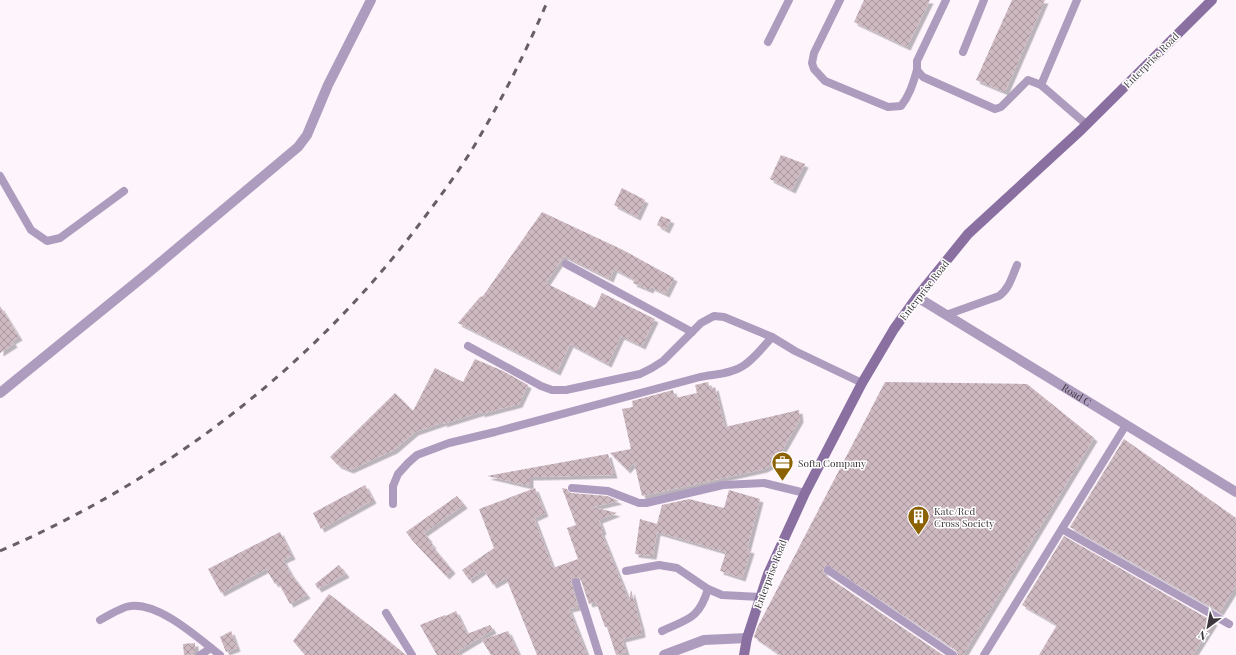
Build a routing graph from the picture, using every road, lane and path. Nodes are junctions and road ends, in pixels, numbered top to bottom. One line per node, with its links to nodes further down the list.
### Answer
1 (371, 0): 23 (street)
2 (789, 0): 8 (lane)
3 (840, 0): 10 (lane)
4 (946, 0): 10 (lane)
5 (984, 0): 9 (lane)
6 (1077, 0): 11 (lane)
7 (1212, 0): 12 (main road, Enterprise Road)
8 (768, 42)
9 (963, 52)
10 (917, 70): 11 (lane)
11 (1041, 85): 12 (lane)
12 (1086, 124): 17 (main road, Enterprise Road)
13 (0, 176): 14 (lane)
14 (124, 191)
15 (566, 264): 19 (lane)
16 (1017, 265): 18 (lane)
17 (918, 297): 18 (street, Road C); 22 (main road, Enterprise Road)
18 (946, 315): 24 (street, Road C)
19 (692, 332): 20 (lane); 21 (lane)
20 (772, 337): 22 (lane); 28 (lane)
21 (468, 346)
22 (862, 383): 26 (main road, Enterprise Road)
23 (0, 394)
24 (1126, 425): 27 (street, Road C); 29 (lane)
25 (572, 488): 26 (lane)
26 (805, 492): 34 (main road, Enterprise Road)
27 (1236, 492)
28 (393, 504)
29 (1062, 529): 37 (lane); 48 (lane)
30 (828, 570): 47 (lane)
31 (626, 571): 33 (lane)
32 (576, 582): 44 (lane)
33 (708, 589): 34 (lane); 38 (lane)
34 (760, 598): 39 (main road, Enterprise Road)
35 (386, 613): 43 (lane)
36 (100, 620): 40 (lane)
37 (1229, 624)
38 (662, 631)
39 (746, 638): 45 (street); 46 (main road, Enterprise Road)
40 (211, 648): 41 (lane); 42 (lane)
41 (200, 655)
42 (220, 655)
43 (412, 655)
44 (599, 655)
45 (664, 655)
46 (744, 655)
47 (953, 655)
48 (984, 655)

